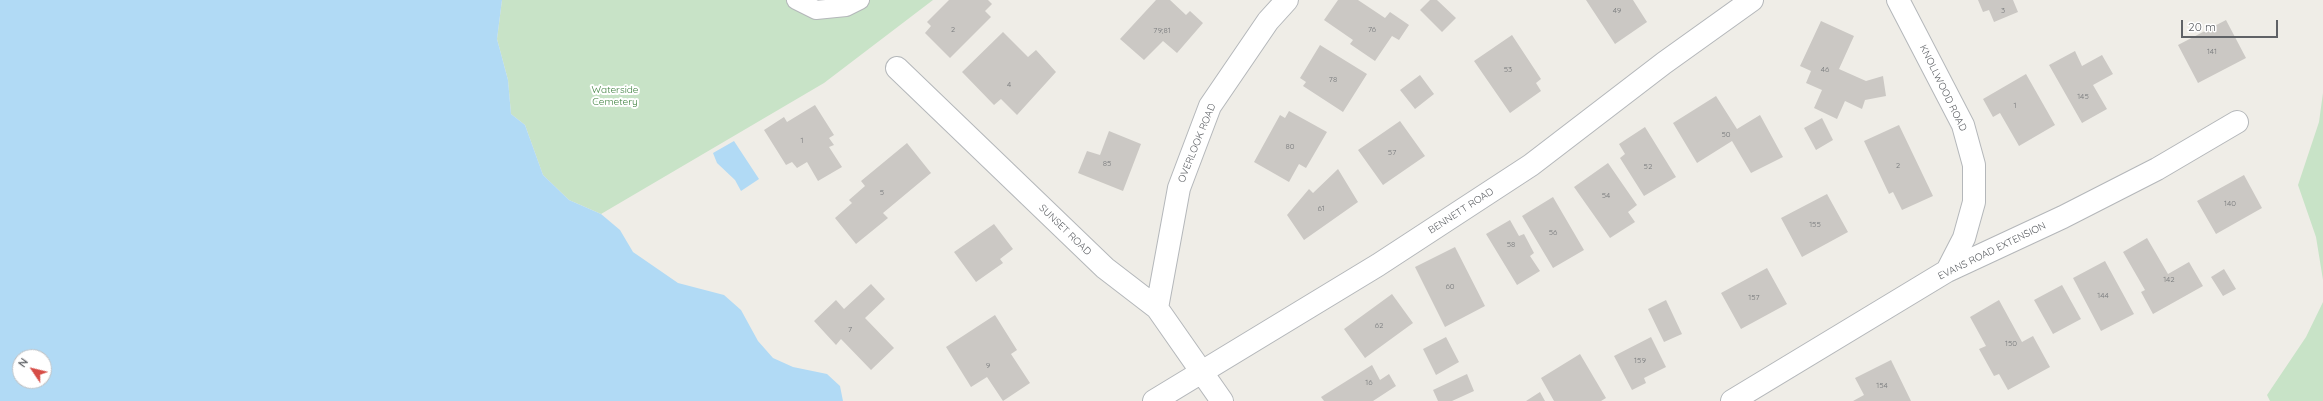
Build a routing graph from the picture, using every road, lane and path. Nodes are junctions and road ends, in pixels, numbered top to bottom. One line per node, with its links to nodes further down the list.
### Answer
1 (796, 0): 2 (lane)
2 (860, 0)
3 (1287, 0): 9 (street, OVERLOOK ROAD)
4 (1752, 0): 10 (street, BENNETT ROAD)
5 (1898, 0): 8 (street, KNOLLWOOD ROAD)
6 (897, 68): 9 (street, SUNSET ROAD)
7 (2237, 122): 8 (street, EVANS ROAD EXTENSION)
8 (1947, 271): 13 (street, EVANS ROAD EXTENSION)
9 (1157, 308): 10 (street, SUNSET ROAD)
10 (1201, 373): 11 (street, BENNETT ROAD); 12 (street, SUNSET ROAD)
11 (1154, 401)
12 (1222, 401)
13 (1732, 401)

